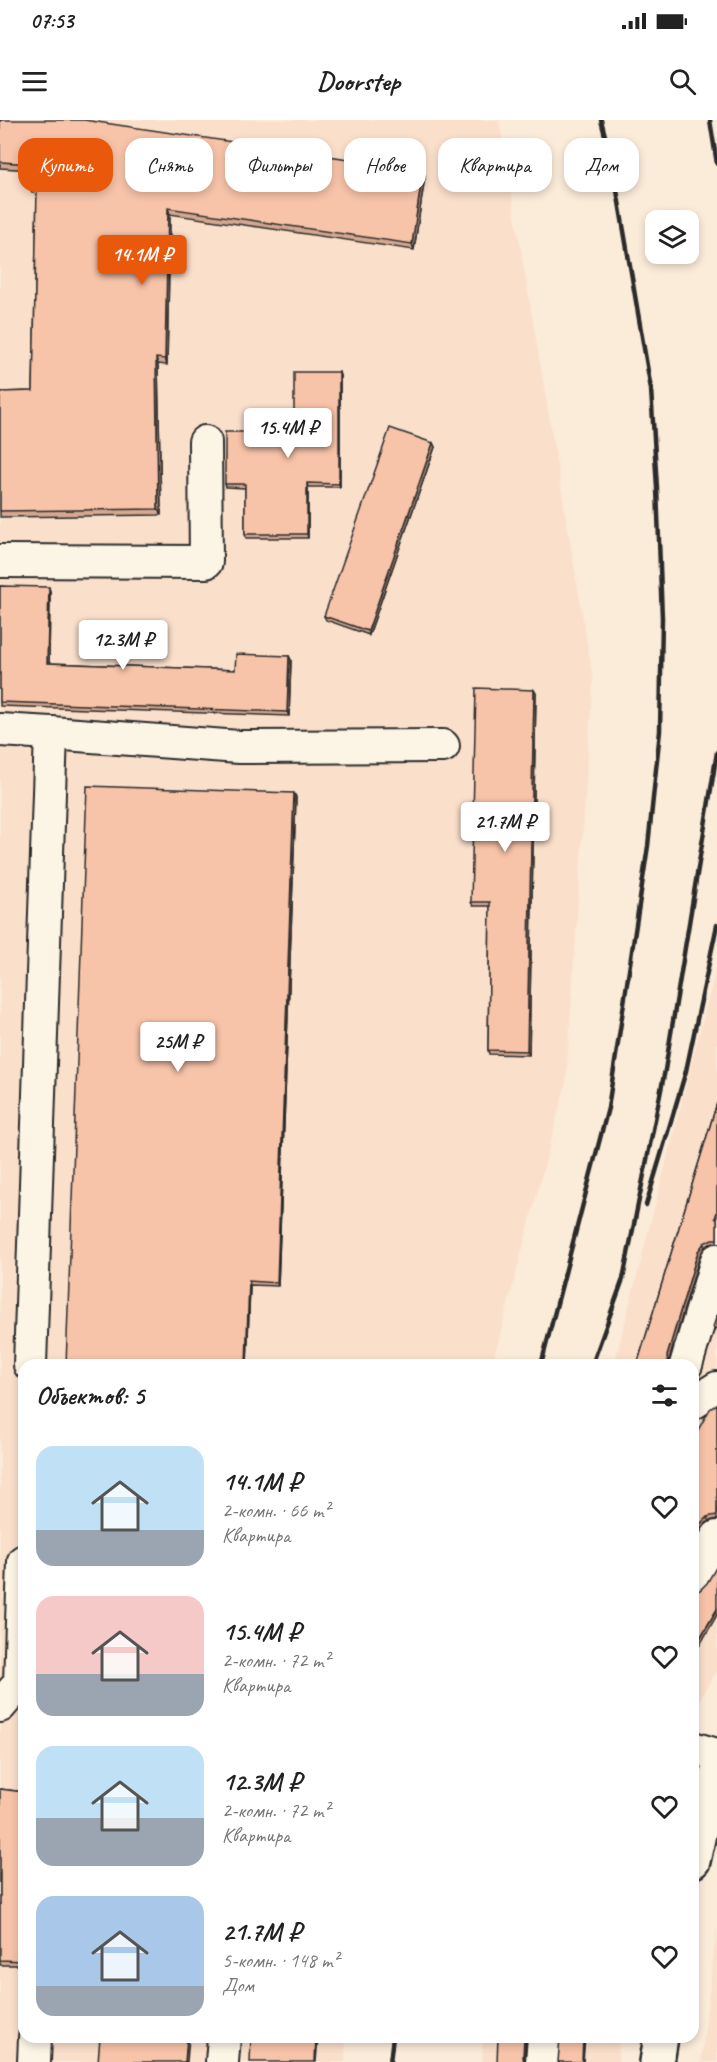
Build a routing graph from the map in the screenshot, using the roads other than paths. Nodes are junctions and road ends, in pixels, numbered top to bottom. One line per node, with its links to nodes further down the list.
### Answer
1 (205, 442): 2 (lane)
2 (0, 561)
3 (0, 730): 4 (lane)
4 (51, 734): 5 (lane); 7 (lane)
5 (443, 746)
6 (717, 1260): 8 (lane)
7 (30, 1359)
8 (688, 1359)
9 (717, 1388): 10 (lane)
10 (699, 1399)
11 (717, 1537): 12 (lane)
12 (699, 1568)
13 (18, 1685): 14 (lane)
14 (0, 1706)
15 (699, 1750): 16 (lane)
16 (717, 1755)
17 (717, 1773): 18 (main road)
18 (699, 1829)
19 (36, 2043): 23 (lane)
20 (224, 2043): 24 (lane)
21 (544, 2043): 25 (lane)
22 (660, 2043): 26 (main road)
23 (34, 2062)
24 (222, 2062)
25 (542, 2062)
26 (657, 2062)

